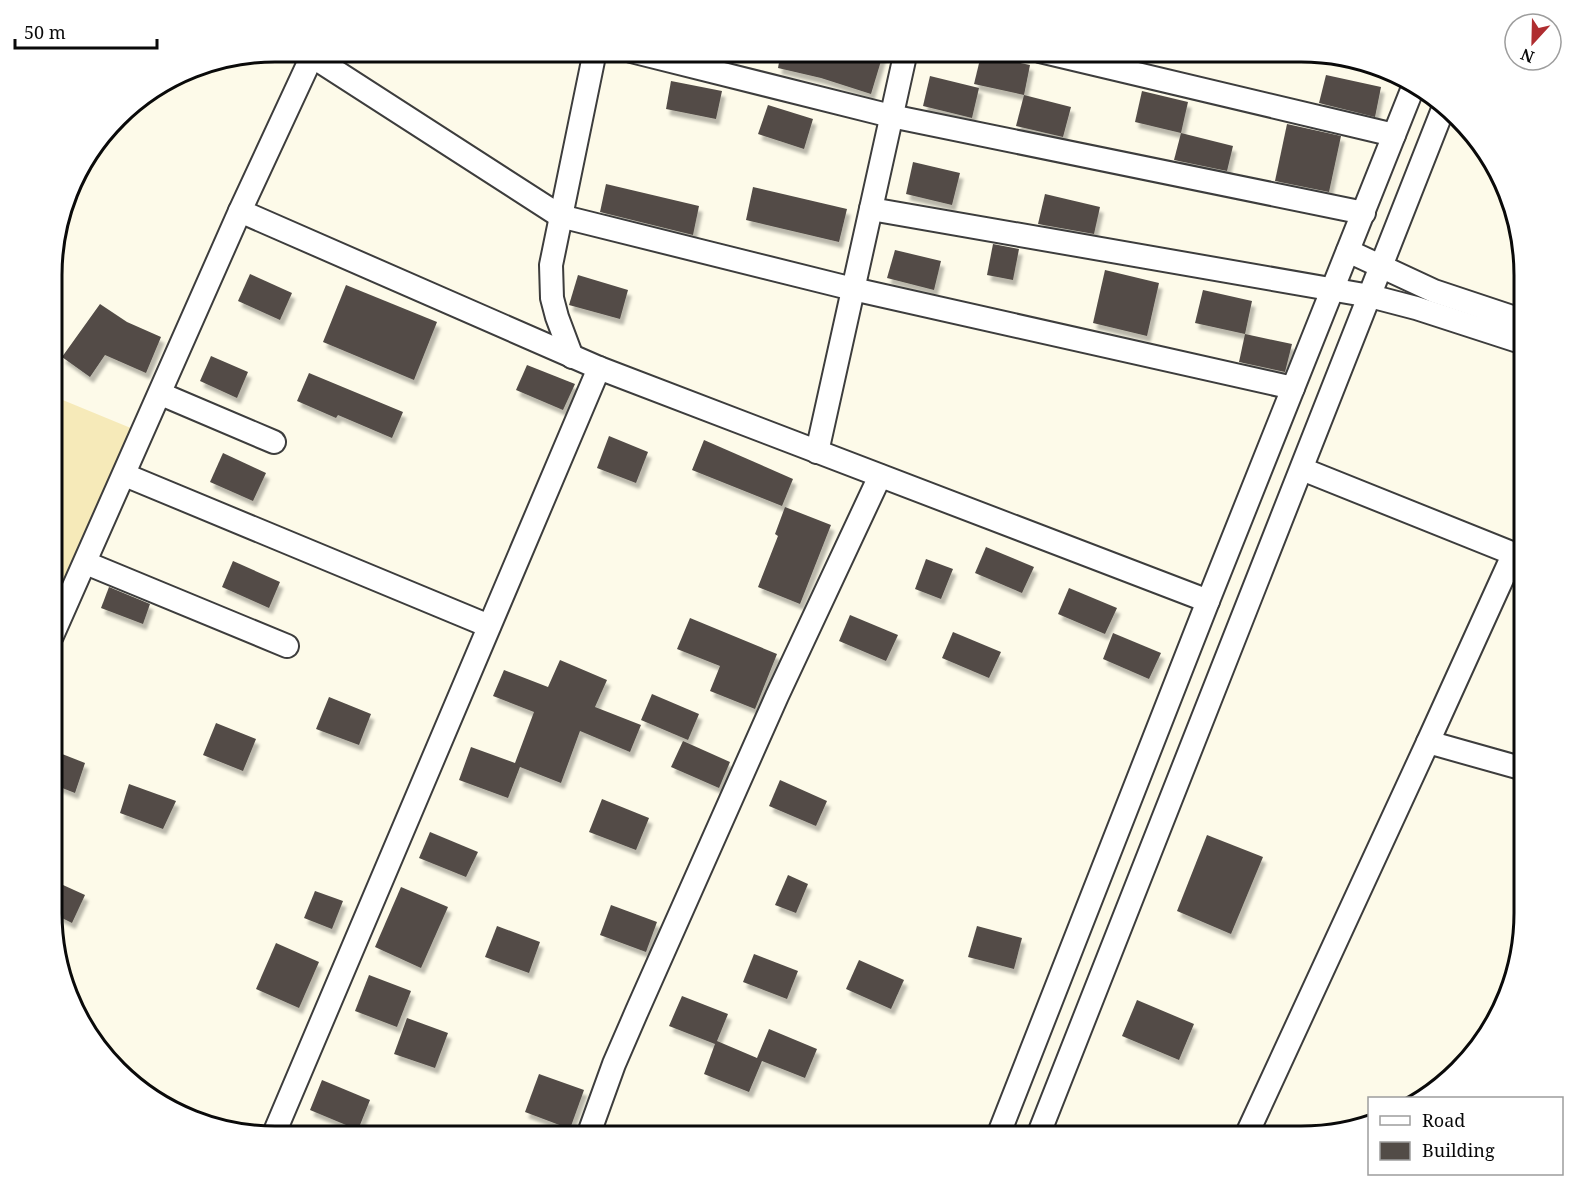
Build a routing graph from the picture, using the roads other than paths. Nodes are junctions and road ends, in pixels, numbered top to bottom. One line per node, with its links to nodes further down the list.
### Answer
1 (305, 62): 12 (street)
2 (320, 62): 14 (street)
3 (593, 62): 14 (street)
4 (675, 62): 9 (street)
5 (903, 62): 9 (street)
6 (1086, 62): 10 (street)
7 (1411, 92): 10 (street)
8 (1441, 114): 16 (street)
9 (891, 116): 11 (street); 13 (street)
10 (1394, 135): 13 (street)
11 (871, 209): 17 (street); 18 (street)
12 (240, 211): 22 (street); 25 (street)
13 (1364, 213): 15 (street)
14 (560, 216): 18 (street); 22 (street)
15 (1348, 251): 16 (street); 17 (street)
16 (1381, 267): 19 (street); 20 (street)
17 (1333, 288): 19 (street); 24 (street)
18 (853, 289): 24 (street); 27 (street)
19 (1370, 296): 21 (street); 28 (street)
20 (1514, 318)
21 (1514, 340)
22 (572, 357): 23 (street)
23 (599, 369): 27 (street); 36 (street)
24 (1293, 388): 34 (street)
25 (161, 394): 26 (street); 29 (street)
26 (274, 442)
27 (817, 452): 30 (street)
28 (1302, 469): 31 (street); 43 (street)
29 (125, 475): 32 (street); 36 (street)
30 (880, 476): 34 (street); 41 (street)
31 (1514, 554)
32 (86, 563): 35 (street); 37 (street)
33 (1514, 567): 38 (street)
34 (1208, 601): 42 (street)
35 (62, 615)
36 (489, 626): 40 (street)
37 (287, 646)
38 (1428, 742): 39 (street); 44 (street)
39 (1513, 766)
40 (278, 1125)
41 (592, 1125)
42 (1002, 1126)
43 (1042, 1126)
44 (1251, 1126)

